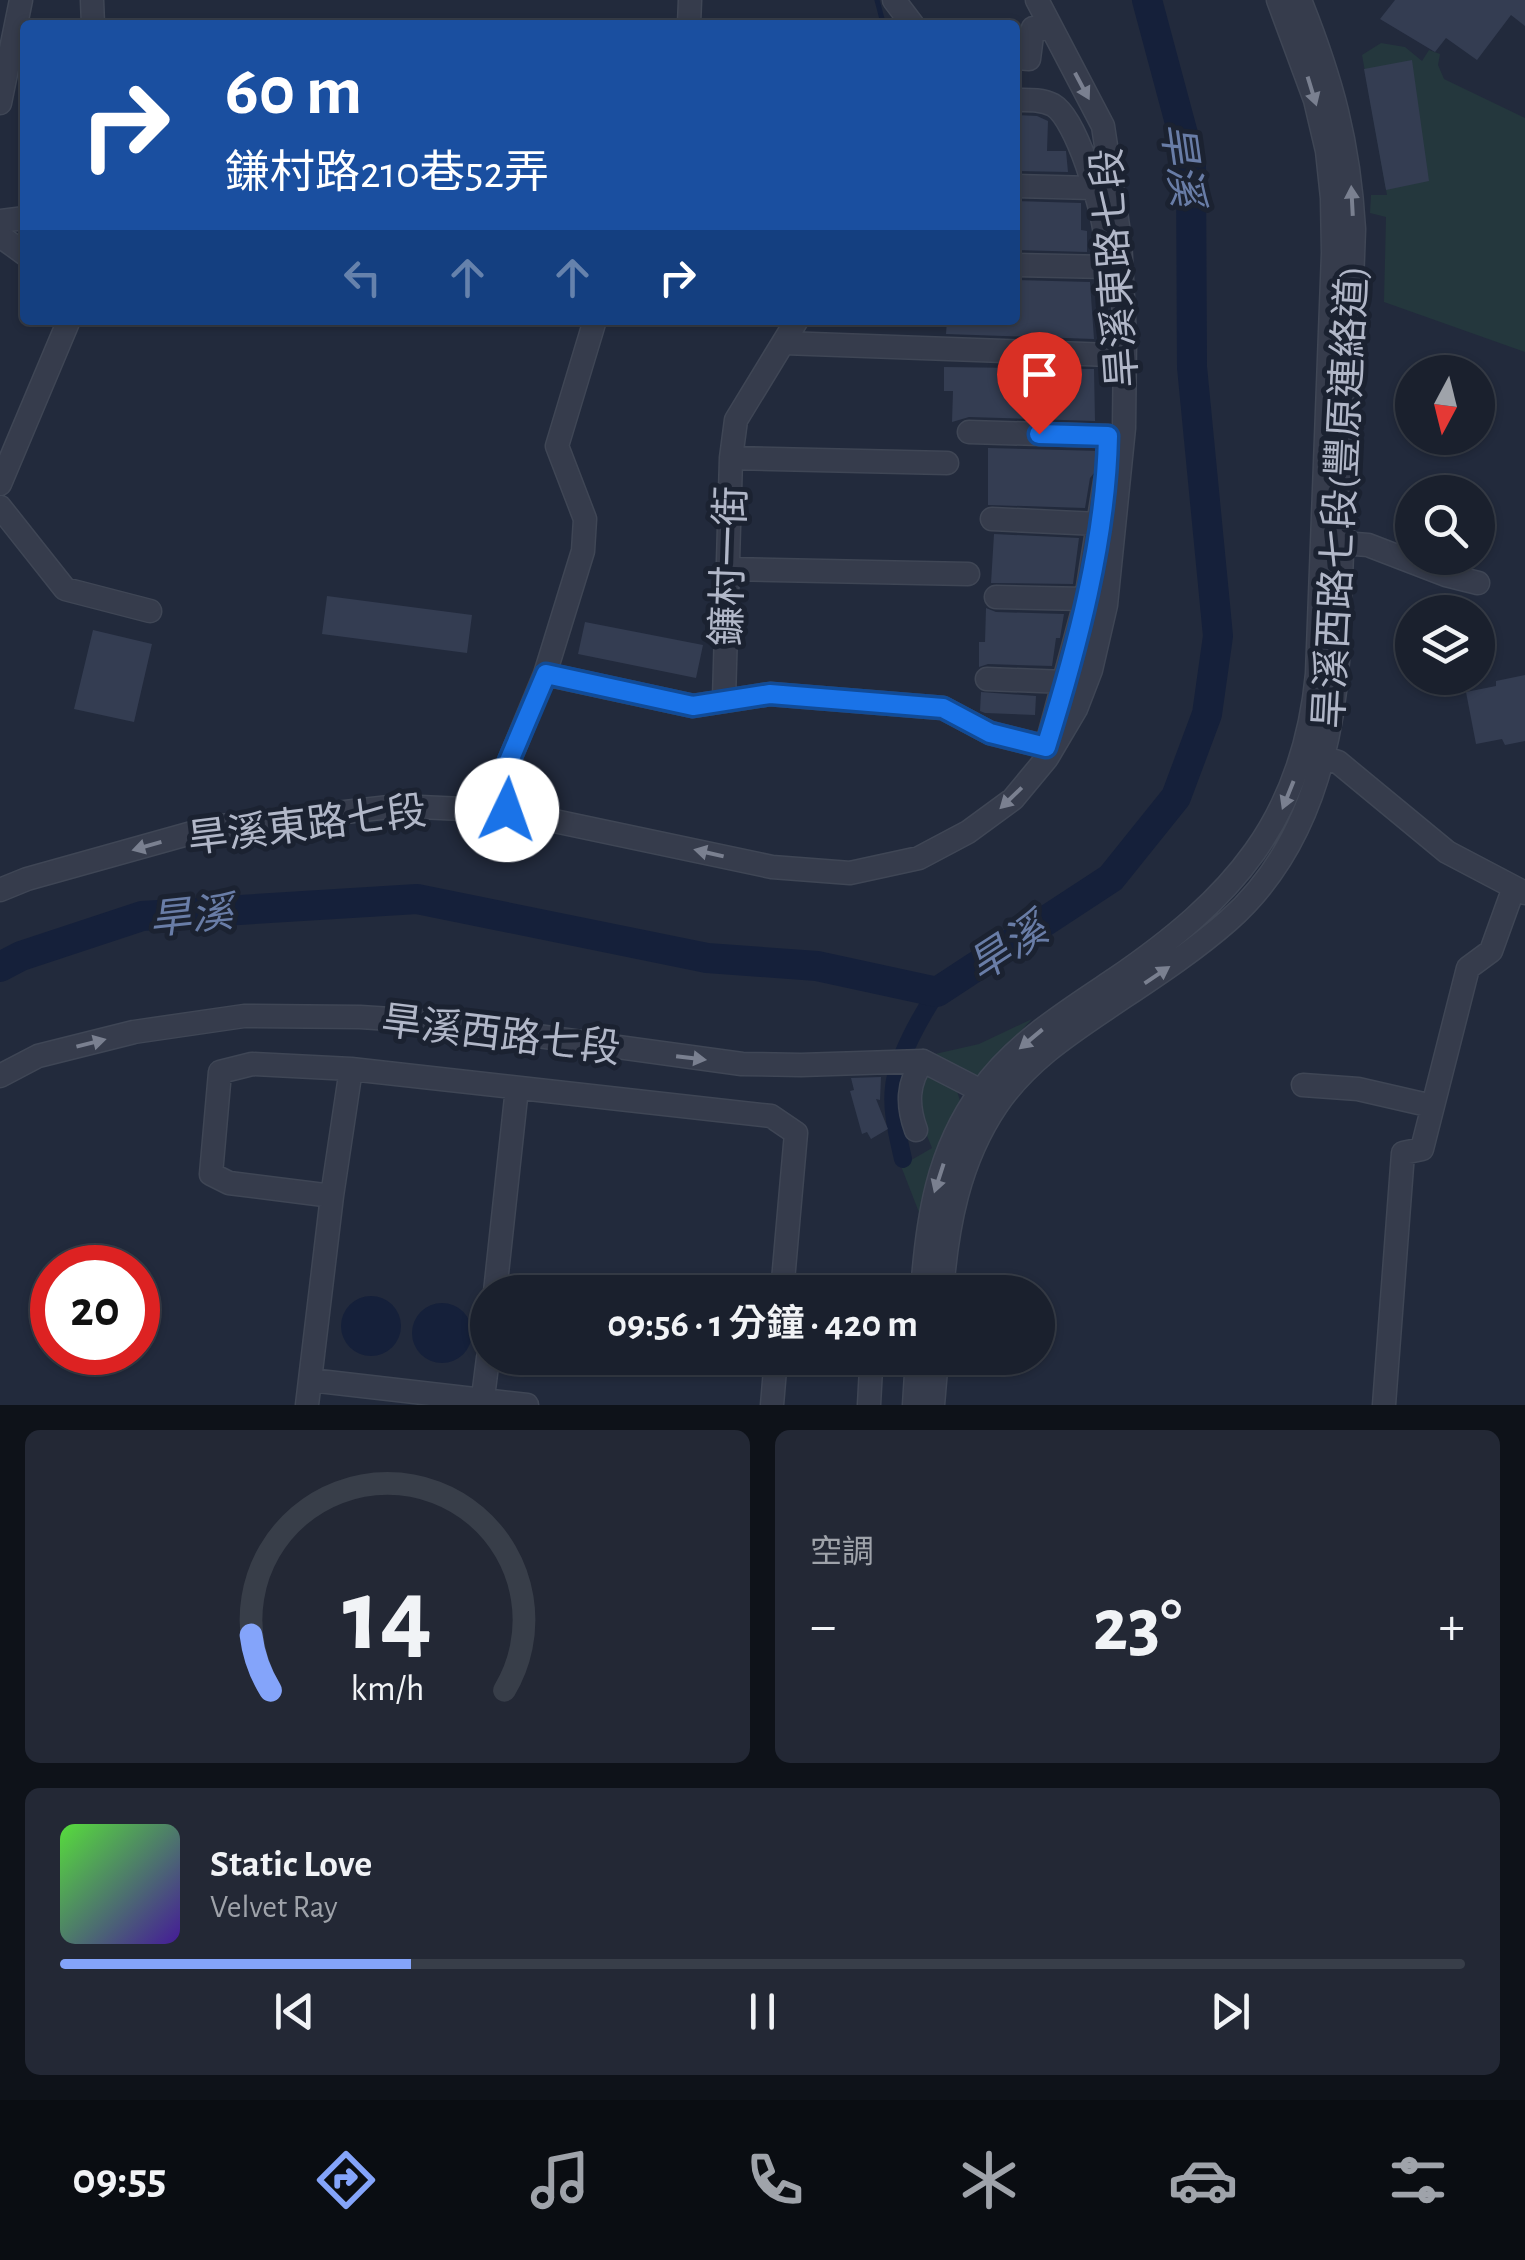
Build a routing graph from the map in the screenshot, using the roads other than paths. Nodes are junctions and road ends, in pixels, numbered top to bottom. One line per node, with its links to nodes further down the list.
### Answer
1 (21, 0): 10 (street)
2 (894, 0): 6 (street)
3 (1037, 0): 7 (street, 旱溪東路七段)
4 (1278, 0): 48 (street, 旱溪西路七段(豐原連絡道), one-way to 48)
5 (1300, 0): 28 (street, 旱溪西路七段(豐原連絡道), one-way to 5)
6 (909, 20)
7 (1052, 30): 8 (street); 40 (street, 旱溪東路七段, one-way to 40)
8 (1020, 58)
9 (1020, 100): 12 (street, 鐮村一街)
10 (0, 103)
11 (1020, 186): 12 (street)
12 (1093, 188): 14 (street, 鐮村一街)
13 (1020, 266): 14 (street)
14 (1107, 267): 19 (street, 鐮村一街)
15 (67, 325): 24 (street)
16 (593, 325): 35 (street)
17 (794, 325): 18 (street, 鐮村一街)
18 (784, 343): 19 (street); 22 (street, 鐮村一街)
19 (1111, 355): 21 (street, 鐮村一街)
20 (970, 432): 21 (street)
21 (1108, 436): 27 (street, 鐮村一街)
22 (731, 458): 23 (street); 29 (street, 鐮村一街)
23 (947, 462)
24 (0, 484)
25 (0, 507): 34 (street)
26 (992, 520): 27 (street)
27 (1098, 524): 33 (street, 鐮村一街)
28 (1342, 543): 31 (street); 39 (street, 旱溪西路七段(豐原連絡道))
29 (728, 569): 30 (street); 38 (street, 鐮村一街)
30 (968, 574)
31 (1478, 583)
32 (996, 597): 33 (street)
33 (1086, 598): 37 (street, 鐮村一街)
34 (150, 611)
35 (546, 674): 38 (street); 40 (street)
36 (987, 679): 37 (street)
37 (1065, 682): 38 (street, 鐮村一街)
38 (724, 698)
39 (1324, 758): 42 (street); 48 (street, 旱溪西路七段(豐原連絡道), one-way to 39)
40 (507, 810): 41 (street, 旱溪東路七段, one-way to 41)
41 (0, 890)
42 (1519, 892): 49 (street)
43 (909, 1061): 45 (street, 旱溪西路七段, one-way to 43); 48 (street, 旱溪西路七段); 50 (street)
44 (351, 1069): 47 (street); 51 (street); 51 (street)
45 (0, 1076)
46 (1303, 1085): 49 (street)
47 (517, 1088): 52 (street); 53 (street)
48 (990, 1096): 54 (street, one-way to 54); 55 (street)
49 (1432, 1106): 69 (street)
50 (916, 1130)
51 (332, 1196): 61 (street)
52 (497, 1275)
53 (783, 1275)
54 (923, 1275)
55 (944, 1275)
56 (486, 1375): 62 (street)
57 (775, 1375): 65 (street)
58 (871, 1375): 66 (street)
59 (916, 1375): 67 (street)
60 (935, 1375): 68 (street)
61 (310, 1380): 62 (street); 63 (street)
62 (482, 1402): 64 (street)
63 (307, 1405)
64 (527, 1405)
65 (772, 1405)
66 (869, 1405)
67 (914, 1405)
68 (933, 1405)
69 (1384, 1405)

